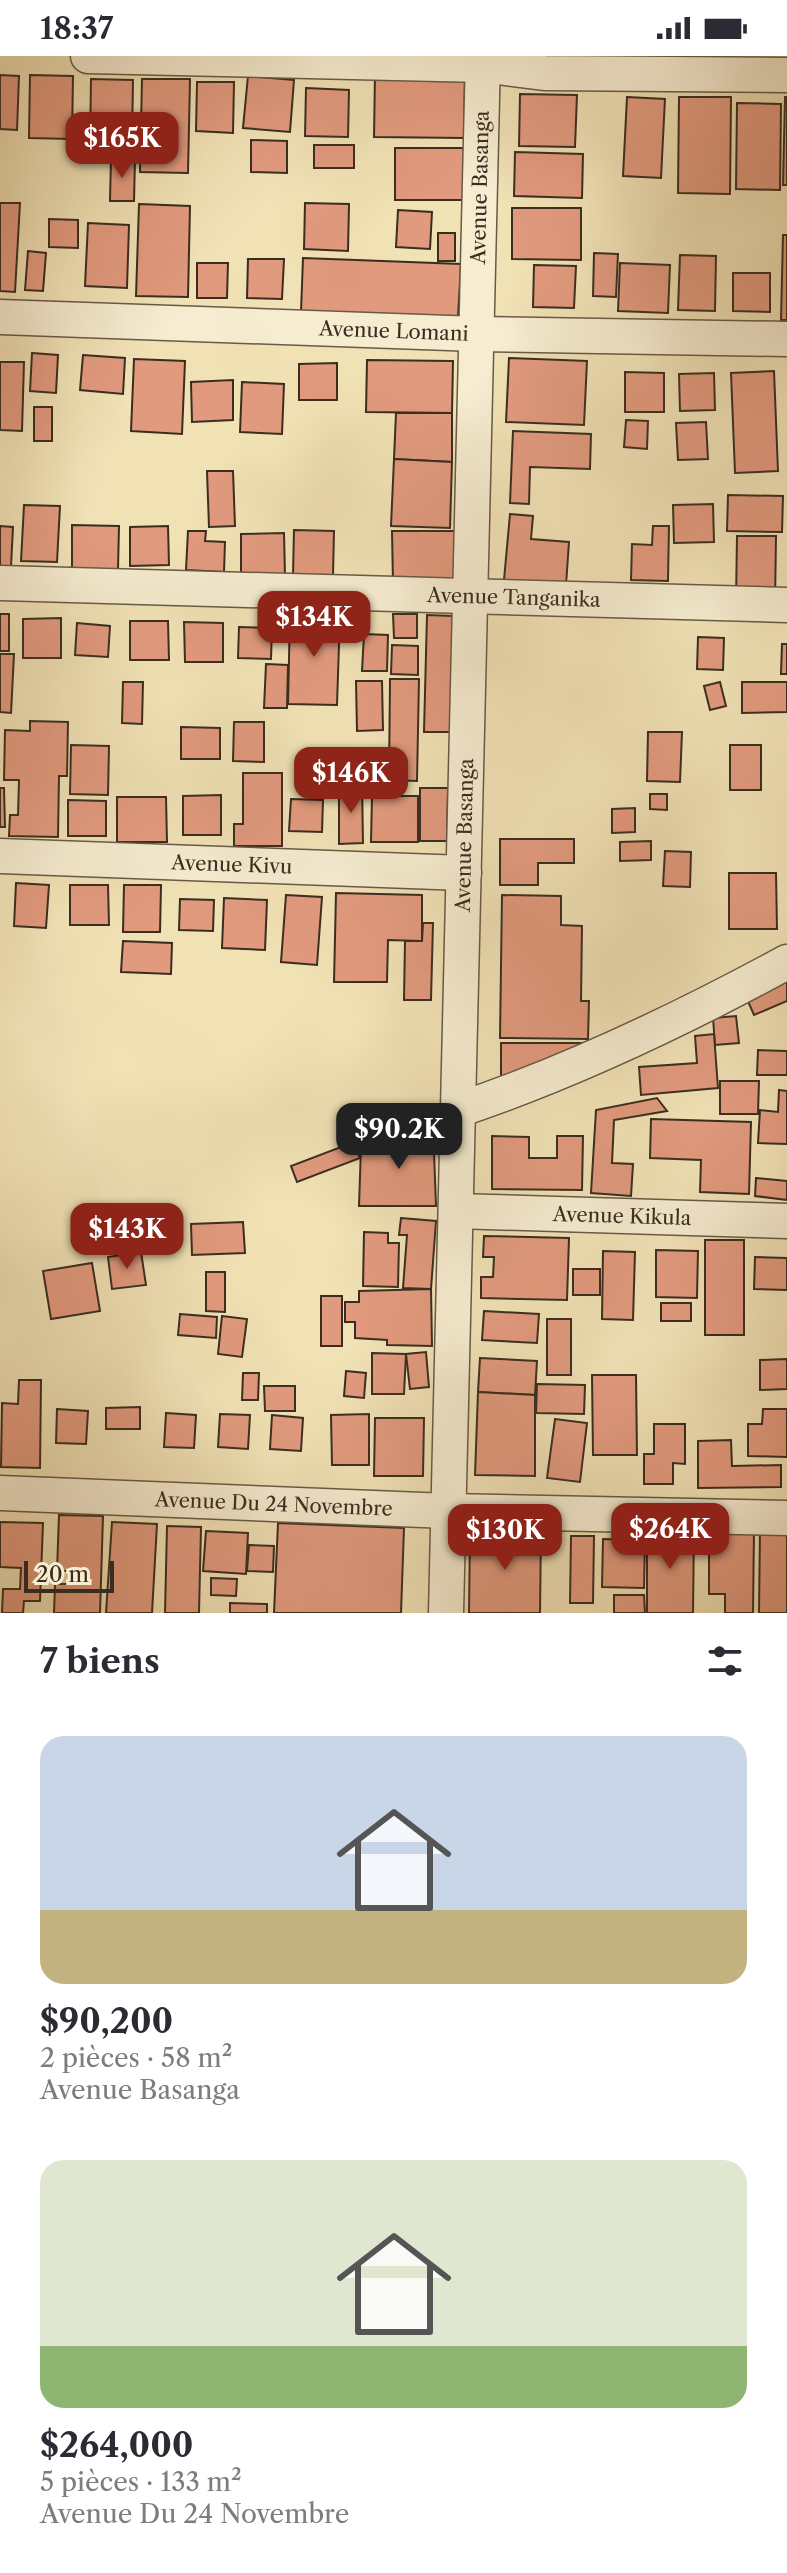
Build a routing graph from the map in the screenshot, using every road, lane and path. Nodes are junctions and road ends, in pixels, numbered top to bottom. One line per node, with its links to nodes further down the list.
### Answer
1 (88, 56): 2 (street)
2 (483, 60): 3 (street); 5 (street, Avenue Basanga)
3 (787, 75)
4 (0, 317): 5 (street, Avenue Lomani)
5 (477, 334): 6 (street, Avenue Lomani); 8 (street, Avenue Basanga)
6 (787, 339)
7 (0, 583): 8 (street, Avenue Tanganika)
8 (468, 595): 9 (street, Avenue Tanganika); 11 (street, Avenue Basanga)
9 (787, 605)
10 (0, 856): 11 (street, Avenue Kivu)
11 (464, 873): 13 (street, Avenue Basanga)
12 (787, 962): 13 (street)
13 (458, 1110): 14 (street, Avenue Basanga)
14 (456, 1211): 15 (street, Avenue Kikula); 17 (street, Avenue Basanga)
15 (787, 1221)
16 (0, 1493): 17 (street, Avenue Du 24 Novembre)
17 (448, 1511): 18 (street, Avenue Du 24 Novembre); 19 (street, Avenue Basanga)
18 (787, 1518)
19 (446, 1613)

